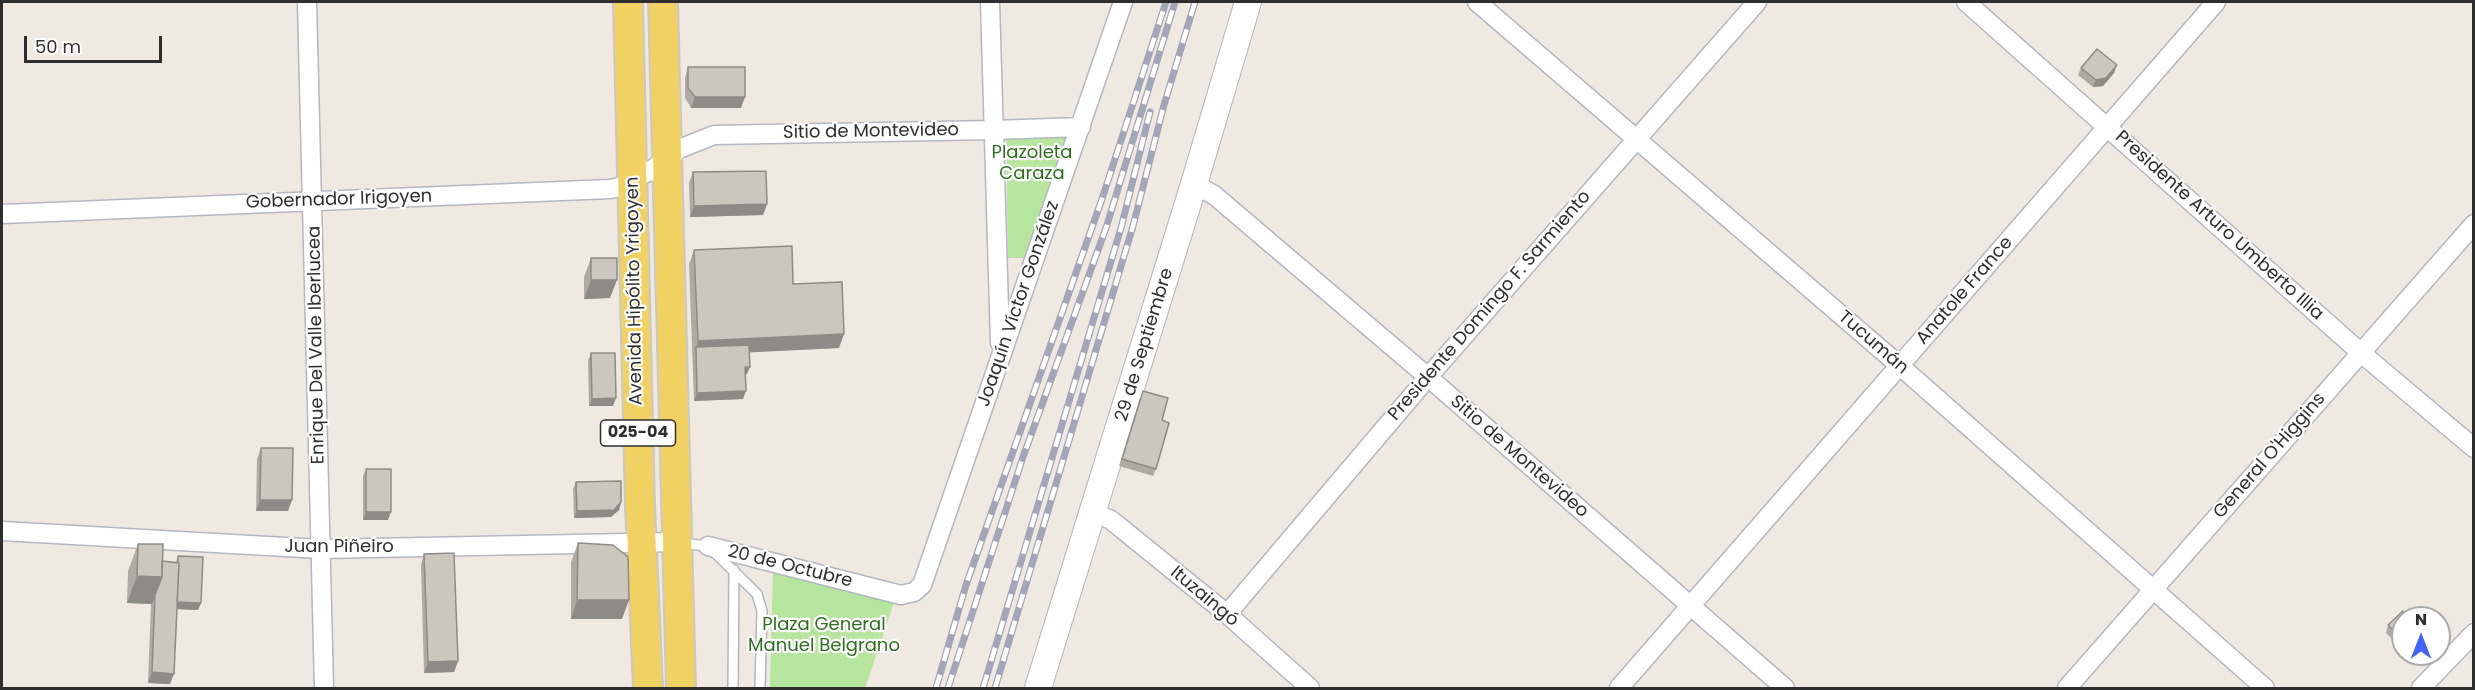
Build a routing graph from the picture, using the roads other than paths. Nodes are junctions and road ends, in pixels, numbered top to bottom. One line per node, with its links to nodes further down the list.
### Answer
1 (307, 2): 18 (street, Enrique Del Valle Iberlucea)
2 (628, 2): 16 (main road, Avenida Hipólito Yrigoyen / 025-04)
3 (663, 2): 15 (main road, Avenida Hipólito Yrigoyen / 025-04)
4 (990, 2): 13 (street)
5 (1123, 2): 11 (street, Joaquín Víctor González)
6 (1248, 2): 17 (street, 29 de Septiembre)
7 (1477, 2): 14 (street, Tucumán)
8 (1757, 2): 14 (street, Presidente Domingo F. Sarmiento)
9 (1966, 2): 12 (street, Presidente Arturo Umberto Illia)
10 (2216, 2): 12 (street, Anatole France)
11 (1081, 127): 13 (street, Sitio de Montevideo); 22 (street, Joaquín Víctor González)
12 (2108, 127): 21 (street, Presidente Arturo Umberto Illia); 23 (street, Anatole France)
13 (993, 130): 15 (street, Sitio de Montevideo); 22 (street)
14 (1636, 138): 23 (street, Tucumán); 24 (street, Presidente Domingo F. Sarmiento)
15 (666, 158): 16 (street, Gobernador Irigoyen); 29 (main road, Avenida Hipólito Yrigoyen / 025-04)
16 (633, 178): 18 (street, Gobernador Irigoyen); 28 (main road, Avenida Hipólito Yrigoyen / 025-04)
17 (1194, 184): 24 (street, Sitio de Montevideo); 26 (street, 29 de Septiembre)
18 (314, 201): 19 (street, Gobernador Irigoyen); 31 (street, Enrique Del Valle Iberlucea)
19 (2, 214)
20 (2474, 224): 21 (street, General O'Higgins)
21 (2360, 352): 25 (street, Presidente Arturo Umberto Illia); 33 (street, General O'Higgins)
22 (1000, 354): 34 (street, Joaquín Víctor González)
23 (1899, 366): 33 (street, Tucumán); 35 (street, Anatole France)
24 (1428, 377): 35 (street, Sitio de Montevideo); 36 (street, Presidente Domingo F. Sarmiento)
25 (2474, 448)
26 (1093, 512): 36 (street, Ituzaingó); 43 (street, 29 de Septiembre)
27 (2, 531): 31 (street, Juan Piñeiro)
28 (642, 542): 29 (street, Juan Piñeiro); 31 (street, Juan Piñeiro); 39 (main road, Avenida Hipólito Yrigoyen / 025-04)
29 (677, 542): 30 (lane, 20 de Octubre); 40 (main road, Avenida Hipólito Yrigoyen / 025-04)
30 (708, 546): 32 (lane); 34 (street, 20 de Octubre)
31 (321, 549): 38 (street, Enrique Del Valle Iberlucea)
32 (734, 570): 41 (lane); 42 (lane)
33 (2153, 590): 47 (street, General O'Higgins); 48 (street, Tucumán)
34 (901, 595)
35 (1690, 606): 45 (street, Anatole France); 46 (street, Sitio de Montevideo)
36 (1227, 614): 44 (street, Ituzaingó)
37 (2474, 633): 49 (street)
38 (324, 688)
39 (648, 688)
40 (681, 688)
41 (733, 688)
42 (760, 688)
43 (1038, 688)
44 (1310, 688)
45 (1619, 688)
46 (1785, 688)
47 (2067, 688)
48 (2265, 688)
49 (2421, 688)

